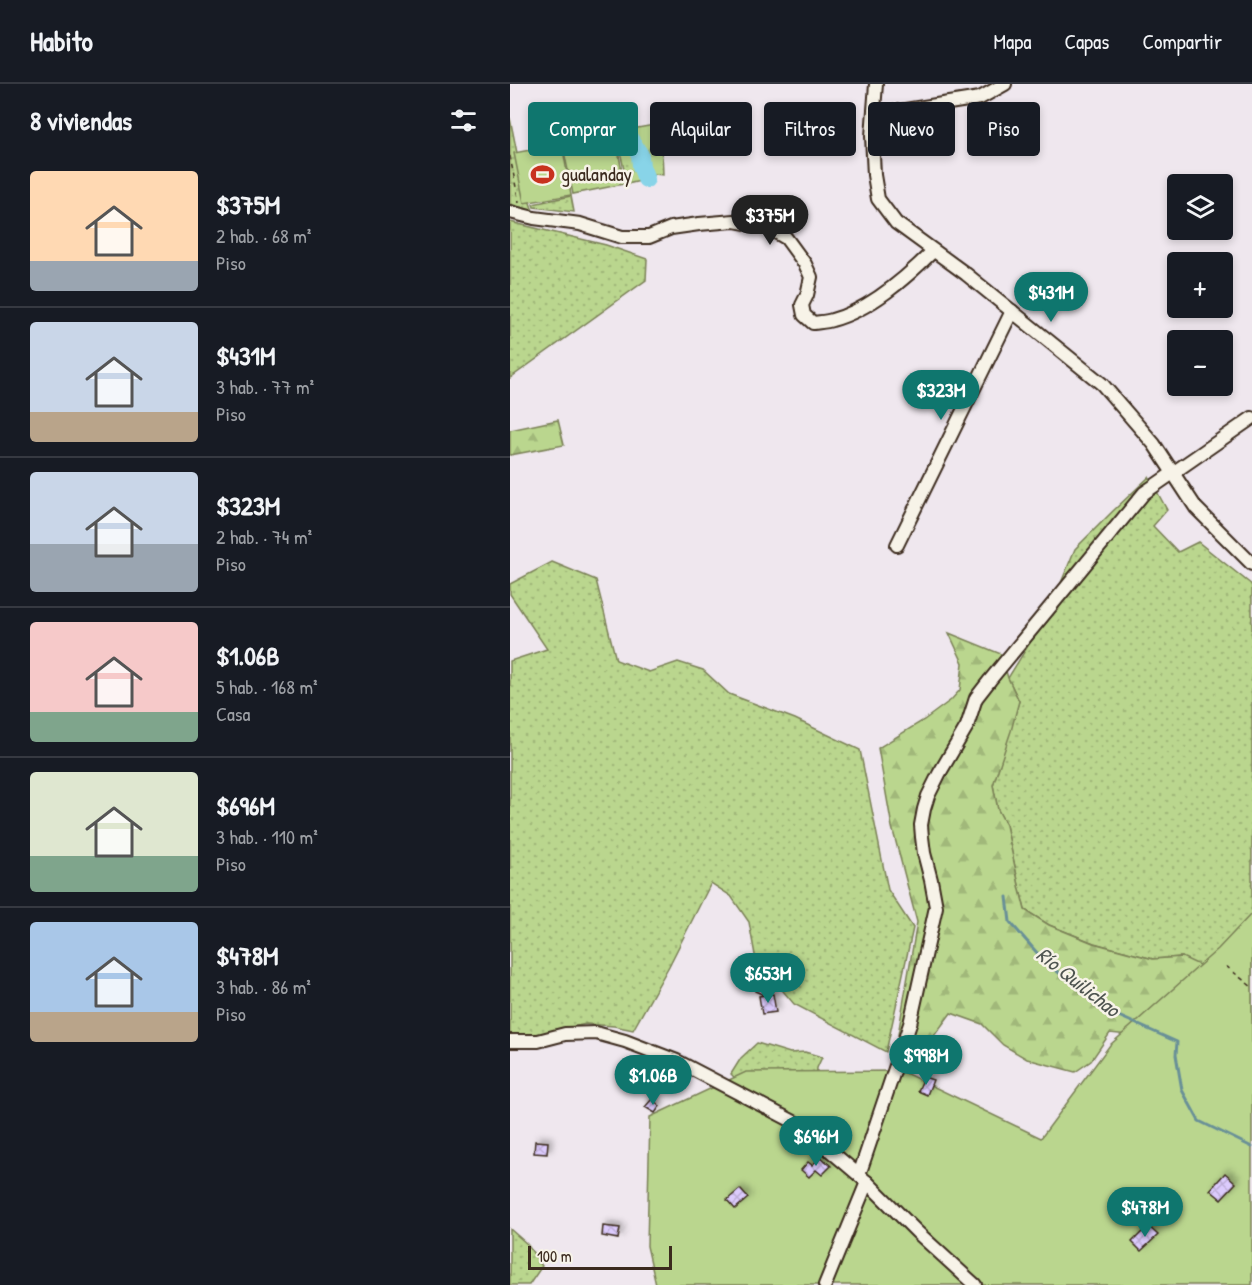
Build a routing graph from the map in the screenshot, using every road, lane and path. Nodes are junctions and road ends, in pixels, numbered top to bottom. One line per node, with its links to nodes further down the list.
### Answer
1 (1005, 84): 4 (street)
2 (875, 86): 3 (street)
3 (874, 102)
4 (955, 102)
5 (510, 156): 7 (path)
6 (873, 156): 8 (street)
7 (514, 208): 8 (street)
8 (933, 250): 9 (street)
9 (1012, 311): 11 (street); 12 (street)
10 (1252, 418): 11 (street)
11 (1174, 472): 13 (street); 17 (street)
12 (897, 545)
13 (1252, 564)
14 (1226, 966): 15 (path)
15 (1252, 987)
16 (510, 1041): 17 (street)
17 (863, 1178): 18 (street); 19 (street)
18 (825, 1285)
19 (975, 1285)

